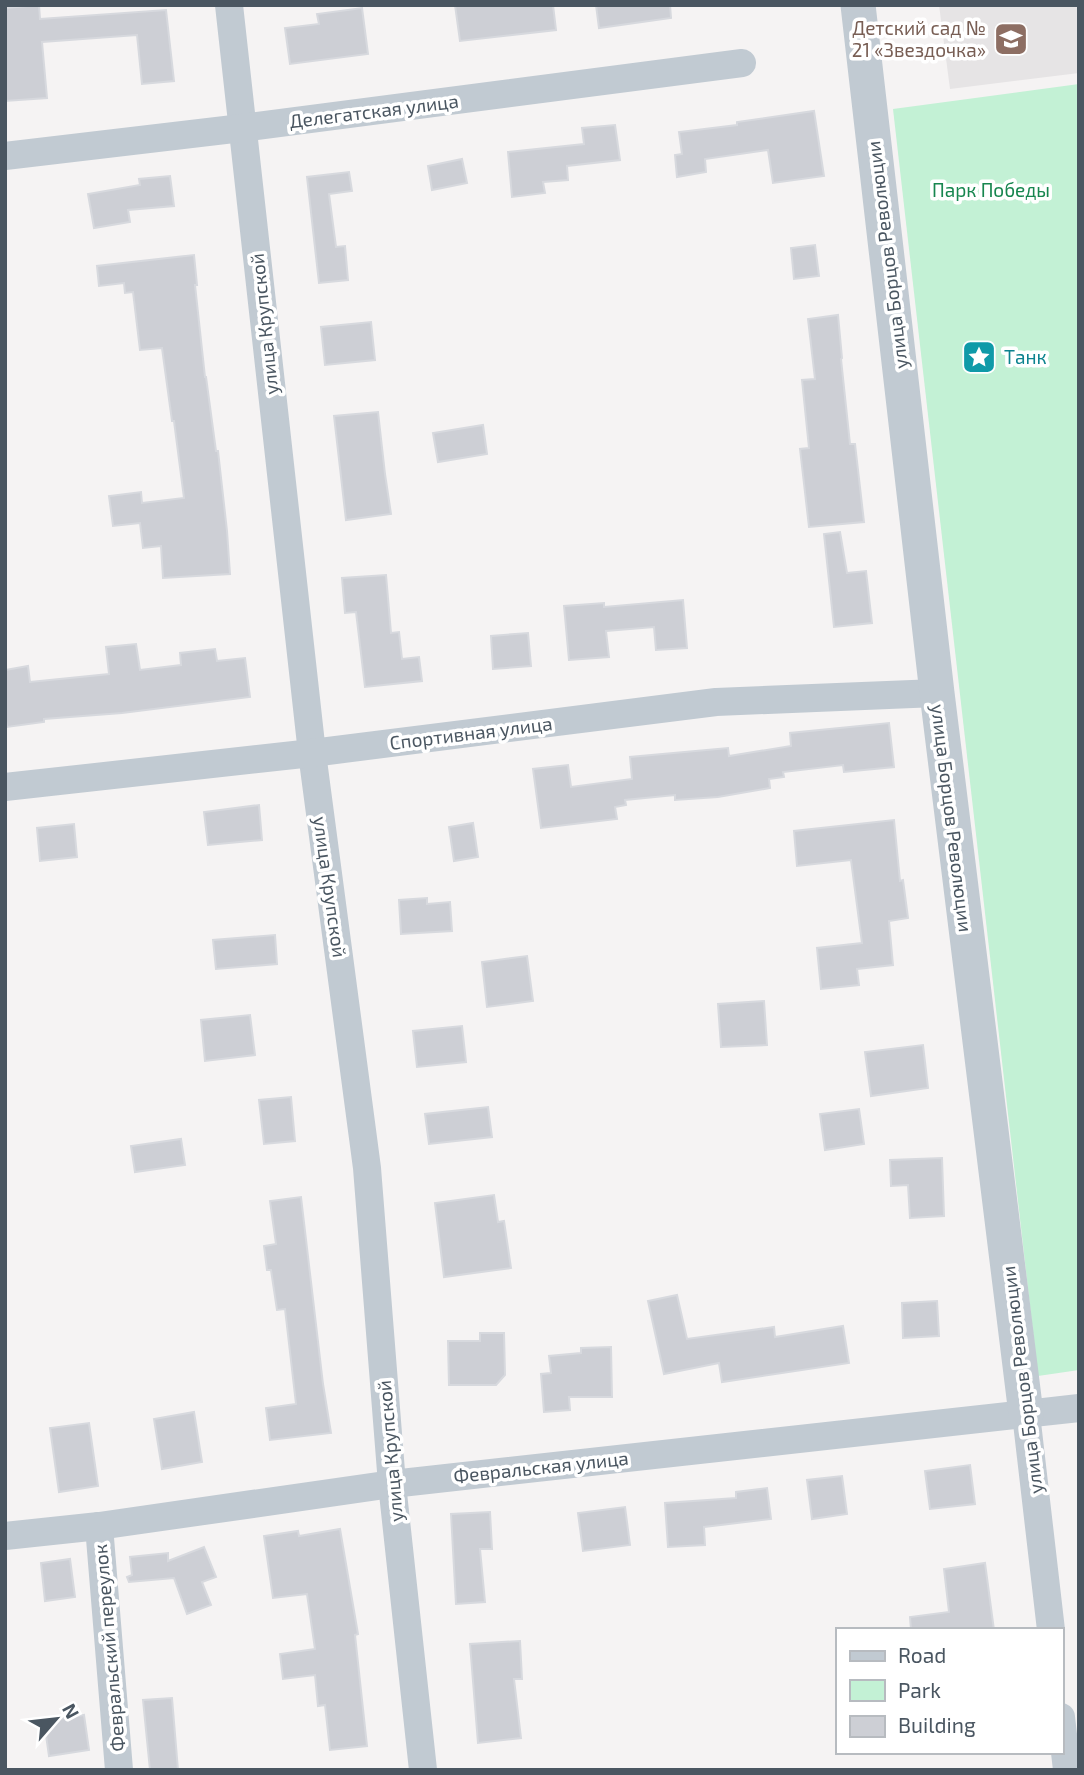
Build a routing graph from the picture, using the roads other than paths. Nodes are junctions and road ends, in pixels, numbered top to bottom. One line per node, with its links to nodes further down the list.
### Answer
1 (229, 5): 4 (street, улица Крупской)
2 (858, 5): 6 (street, улица Борцов Революции)
3 (742, 63): 4 (street, Делегатская улица)
4 (242, 128): 5 (street, Делегатская улица); 7 (street, улица Крупской)
5 (5, 156)
6 (937, 693): 7 (street, Спортивная улица); 10 (street, улица Борцов Революции)
7 (312, 753): 8 (street, Спортивная улица); 11 (street, улица Крупской)
8 (5, 787)
9 (1079, 1408): 10 (street, Февральская улица)
10 (1026, 1414): 11 (street, Февральская улица); 14 (street, улица Борцов Революции)
11 (392, 1484): 12 (street, Февральская улица); 17 (street, улица Крупской)
12 (99, 1525): 13 (street, Февральская улица); 16 (street, Февральский переулок)
13 (5, 1536)
14 (1051, 1628)
15 (1063, 1732): 18 (street)
16 (118, 1770)
17 (423, 1770)
18 (1068, 1770)

